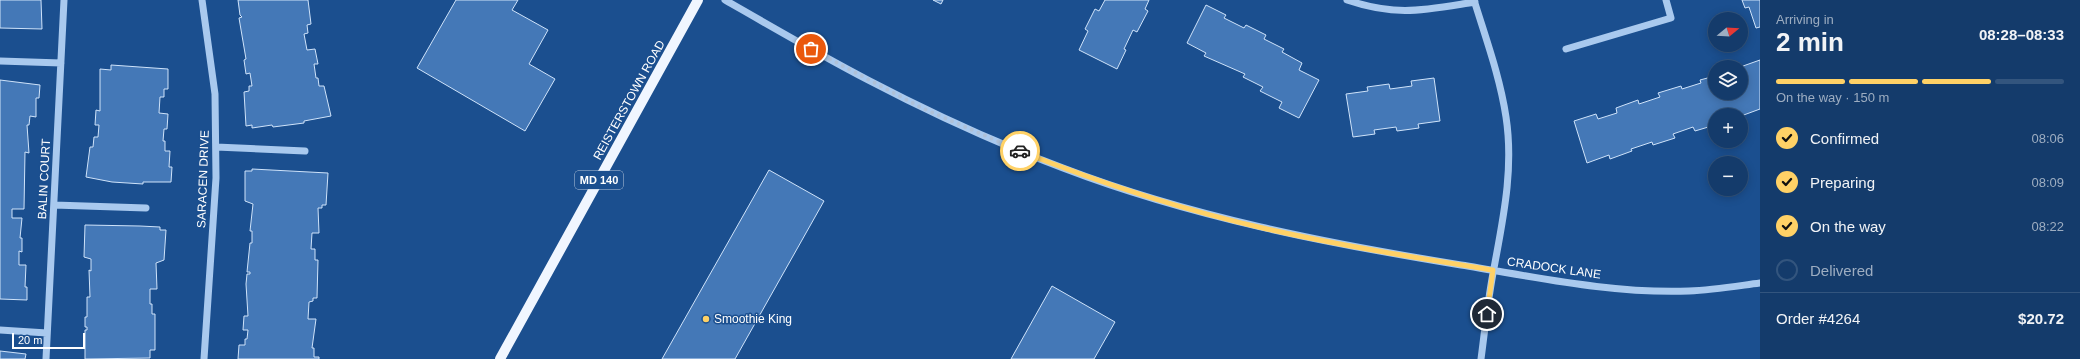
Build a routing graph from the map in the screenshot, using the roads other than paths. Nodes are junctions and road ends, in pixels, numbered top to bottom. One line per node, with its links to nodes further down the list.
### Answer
1 (64, 0): 10 (street, BALIN COURT)
2 (202, 0): 11 (street, SARACEN DRIVE)
3 (698, 0): 21 (main road, REISTERSTOWN ROAD / MD 140)
4 (725, 0): 15 (street, CRADOCK LANE)
5 (1347, 0): 7 (street)
6 (1666, 0): 8 (street)
7 (1474, 1): 15 (street)
8 (1566, 49)
9 (0, 61): 10 (street)
10 (61, 63): 13 (street, BALIN COURT)
11 (216, 147): 12 (street); 20 (street, SARACEN DRIVE)
12 (304, 151)
13 (54, 205): 14 (street); 18 (street, BALIN COURT)
14 (146, 208)
15 (1493, 270): 16 (street, CRADOCK LANE); 22 (street)
16 (1760, 283)
17 (0, 330): 18 (street)
18 (47, 333): 19 (street, BALIN COURT)
19 (46, 359)
20 (204, 359)
21 (500, 359)
22 (1481, 359)

